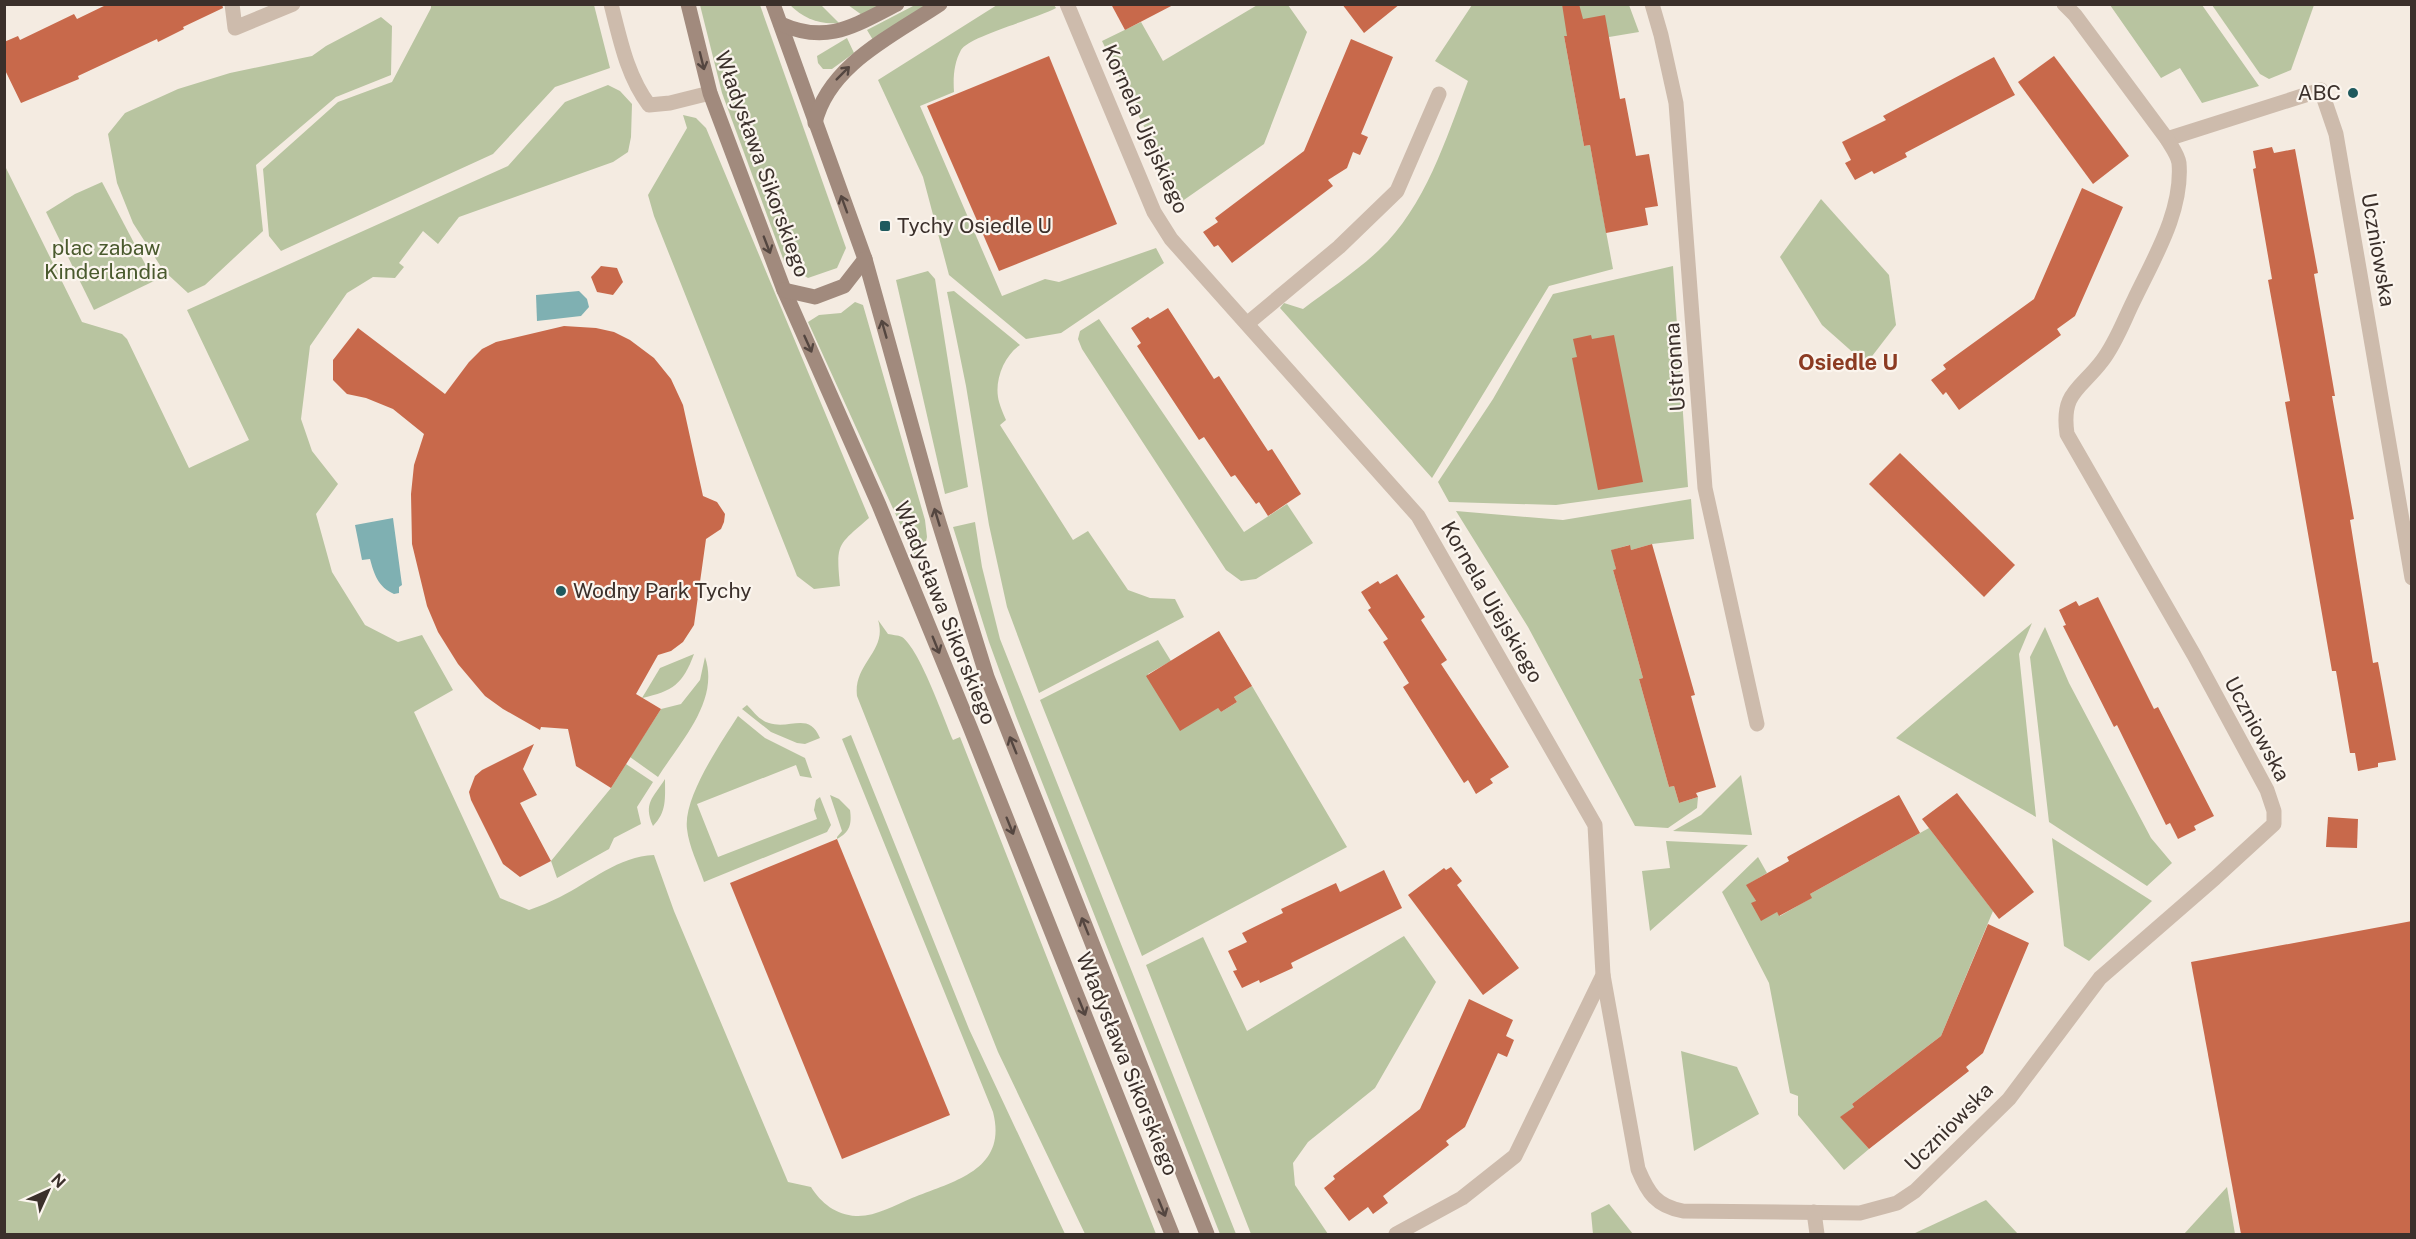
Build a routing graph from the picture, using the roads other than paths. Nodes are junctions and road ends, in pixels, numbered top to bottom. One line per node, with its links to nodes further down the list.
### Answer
1 (232, 4): 2 (street)
2 (293, 4)
3 (610, 4): 12 (street)
4 (688, 4): 12 (street, Władysława Sikorskiego, one-way to 12)
5 (773, 4): 11 (street, Władysława Sikorskiego)
6 (897, 4): 11 (street)
7 (940, 4): 14 (street, one-way to 7)
8 (1067, 4): 18 (street, Kornela Ujejskiego)
9 (1652, 4): 20 (street, Ustronna)
10 (2064, 4): 15 (street, Uczniowska)
11 (781, 24): 14 (street, Władysława Sikorskiego)
12 (710, 93): 17 (street, Władysława Sikorskiego, one-way to 17)
13 (1439, 94): 18 (street)
14 (815, 123): 16 (street, Władysława Sikorskiego, one-way to 14)
15 (2167, 139): 19 (street, Uczniowska); 22 (street, Uczniowska)
16 (865, 259): 17 (street); 24 (street, Władysława Sikorskiego, one-way to 16)
17 (784, 290): 23 (street, Władysława Sikorskiego, one-way to 23)
18 (1248, 323): 21 (street, Kornela Ujejskiego)
19 (2412, 578)
20 (1757, 724)
21 (1603, 975): 22 (street, Uczniowska); 25 (street, Kornela Ujejskiego)
22 (1814, 1212): 26 (street)
23 (1172, 1234)
24 (1207, 1234)
25 (1396, 1234)
26 (1817, 1234)

